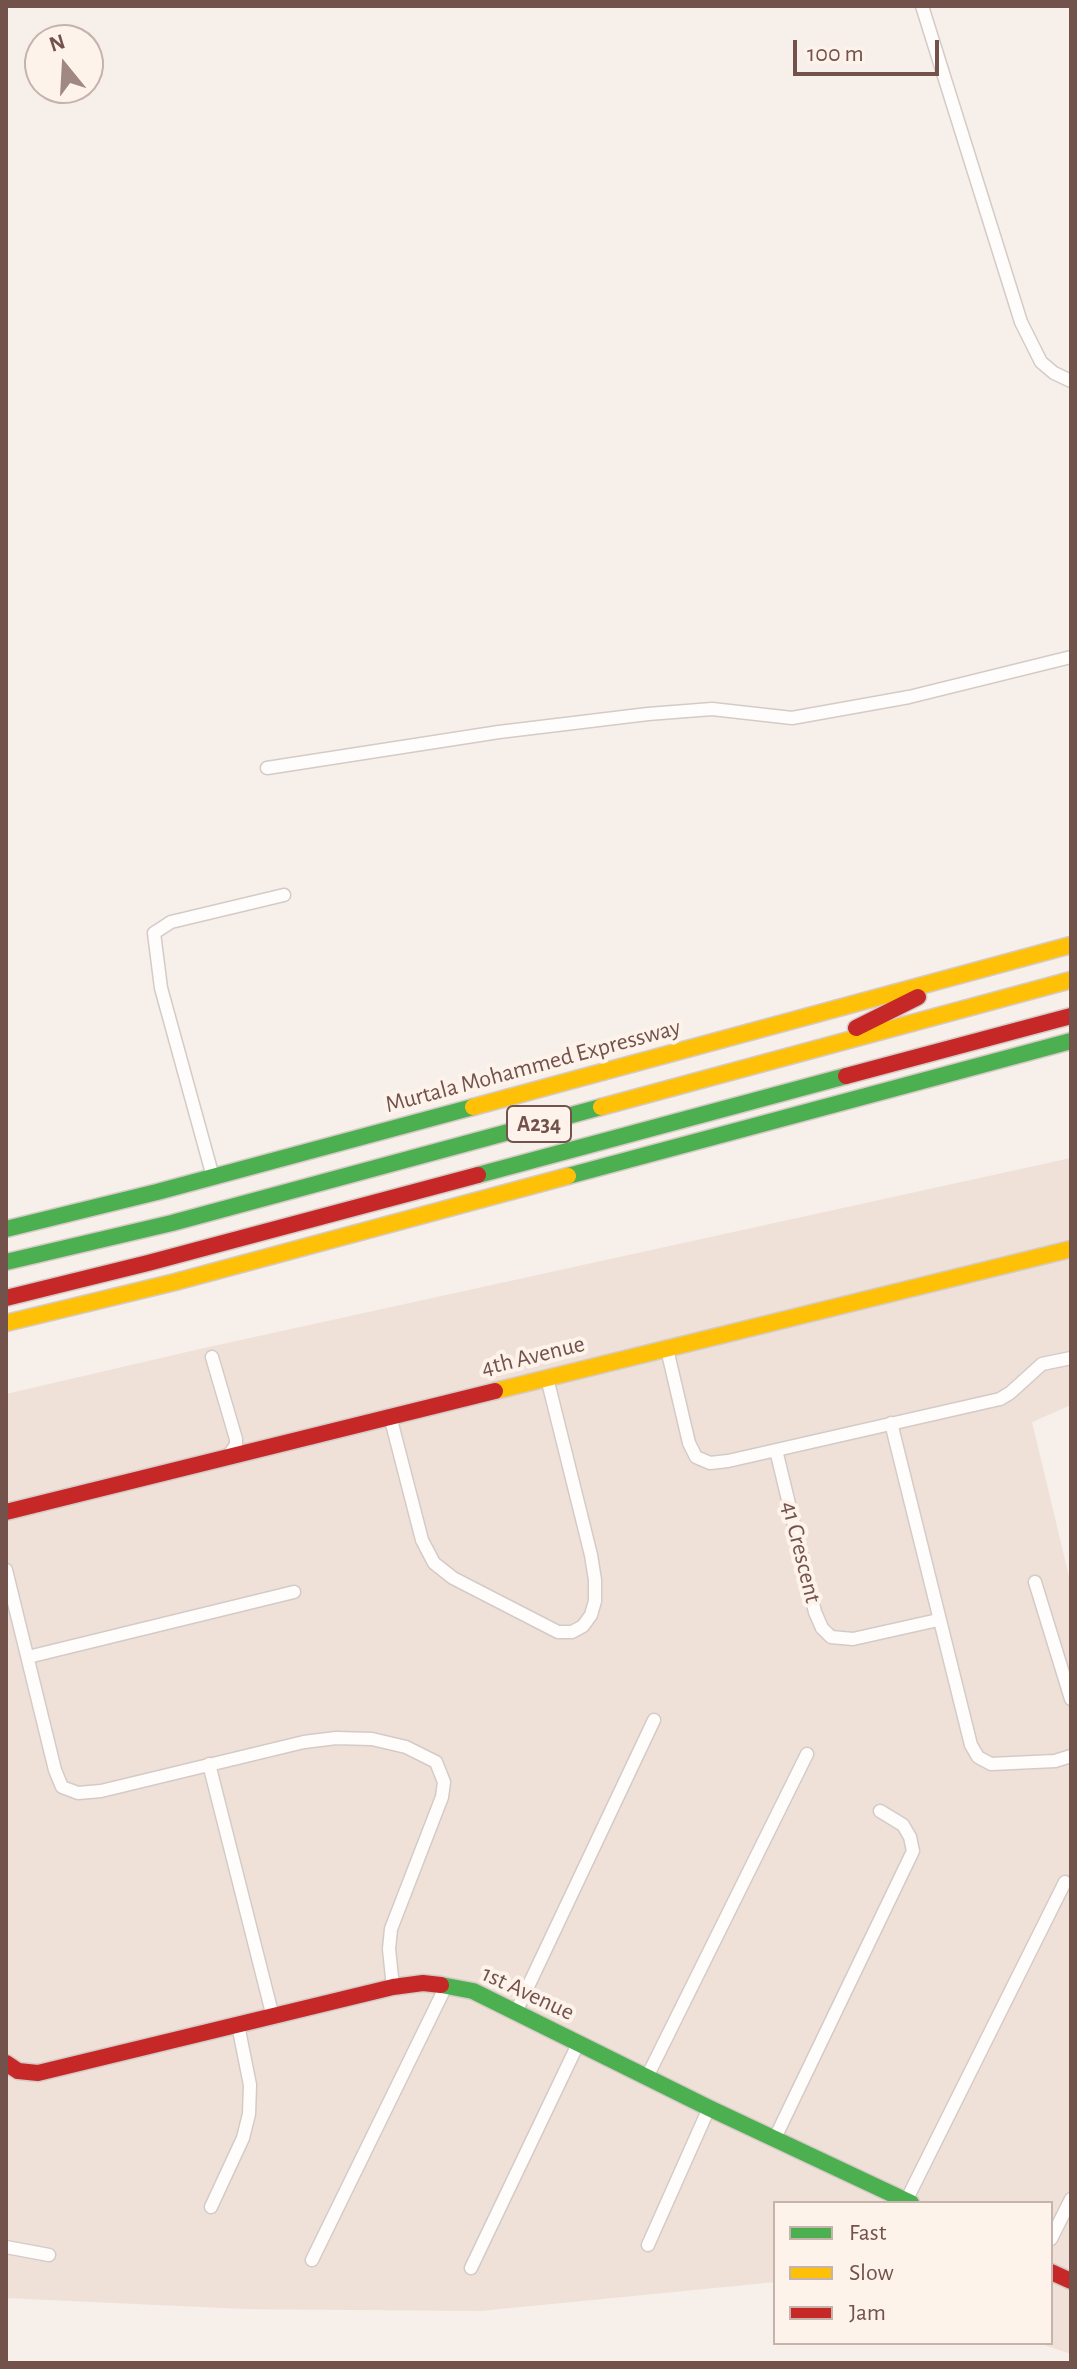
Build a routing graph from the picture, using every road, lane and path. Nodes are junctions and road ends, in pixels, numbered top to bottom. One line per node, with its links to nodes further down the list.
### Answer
1 (922, 6): 2 (street)
2 (1071, 381)
3 (1071, 657): 4 (street)
4 (267, 768)
5 (284, 895): 14 (street)
6 (1071, 945): 7 (main road, Murtala Mohammed Expressway)
7 (962, 975): 11 (main road); 14 (main road, Murtala Mohammed Expressway)
8 (1071, 980): 11 (main road, A234)
9 (1071, 1016): 13 (main road, A234)
10 (1071, 1041): 12 (main road)
11 (811, 1050): 17 (main road, A234)
12 (978, 1066): 13 (main road); 19 (main road)
13 (826, 1083): 18 (main road, A234)
14 (213, 1177): 15 (main road, Murtala Mohammed Expressway)
15 (6, 1229)
16 (1071, 1249): 20 (main road, 4th Avenue)
17 (6, 1262)
18 (6, 1298)
19 (6, 1323)
20 (667, 1349): 23 (main road, 4th Avenue); 26 (street)
21 (212, 1357): 27 (street)
22 (1071, 1358): 25 (street)
23 (547, 1378): 24 (main road, 4th Avenue); 24 (street)
24 (390, 1416): 27 (main road, 4th Avenue)
25 (891, 1423): 26 (street); 32 (street)
26 (776, 1450): 32 (street, 41 Crescent)
27 (228, 1456): 28 (main road, 4th Avenue)
28 (6, 1512)
29 (6, 1570): 33 (street)
30 (1035, 1582): 34 (street)
31 (294, 1592): 33 (street)
32 (938, 1620): 37 (street)
33 (28, 1657): 38 (street)
34 (1071, 1699)
35 (654, 1720): 43 (street)
36 (807, 1754): 48 (street)
37 (1071, 1756)
38 (209, 1764): 42 (street); 44 (street)
39 (880, 1811): 50 (street)
40 (1065, 1882): 53 (street)
41 (446, 1986): 42 (main road, 1st Avenue); 43 (main road, 1st Avenue); 59 (street)
42 (393, 1987): 44 (main road, 1st Avenue)
43 (516, 2012): 46 (main road, 1st Avenue)
44 (273, 2017): 45 (main road, 1st Avenue)
45 (238, 2025): 47 (main road, 1st Avenue); 54 (street)
46 (578, 2044): 48 (main road, 1st Avenue); 60 (street)
47 (6, 2063)
48 (647, 2077): 49 (main road, 1st Avenue)
49 (709, 2108): 50 (main road, 1st Avenue); 56 (street)
50 (774, 2140): 52 (main road, 1st Avenue)
51 (1071, 2199): 55 (street)
52 (906, 2201)
53 (908, 2201)
54 (211, 2207)
55 (1053, 2235)
56 (648, 2245)
57 (6, 2247): 58 (street)
58 (49, 2255)
59 (312, 2260)
60 (471, 2268)

